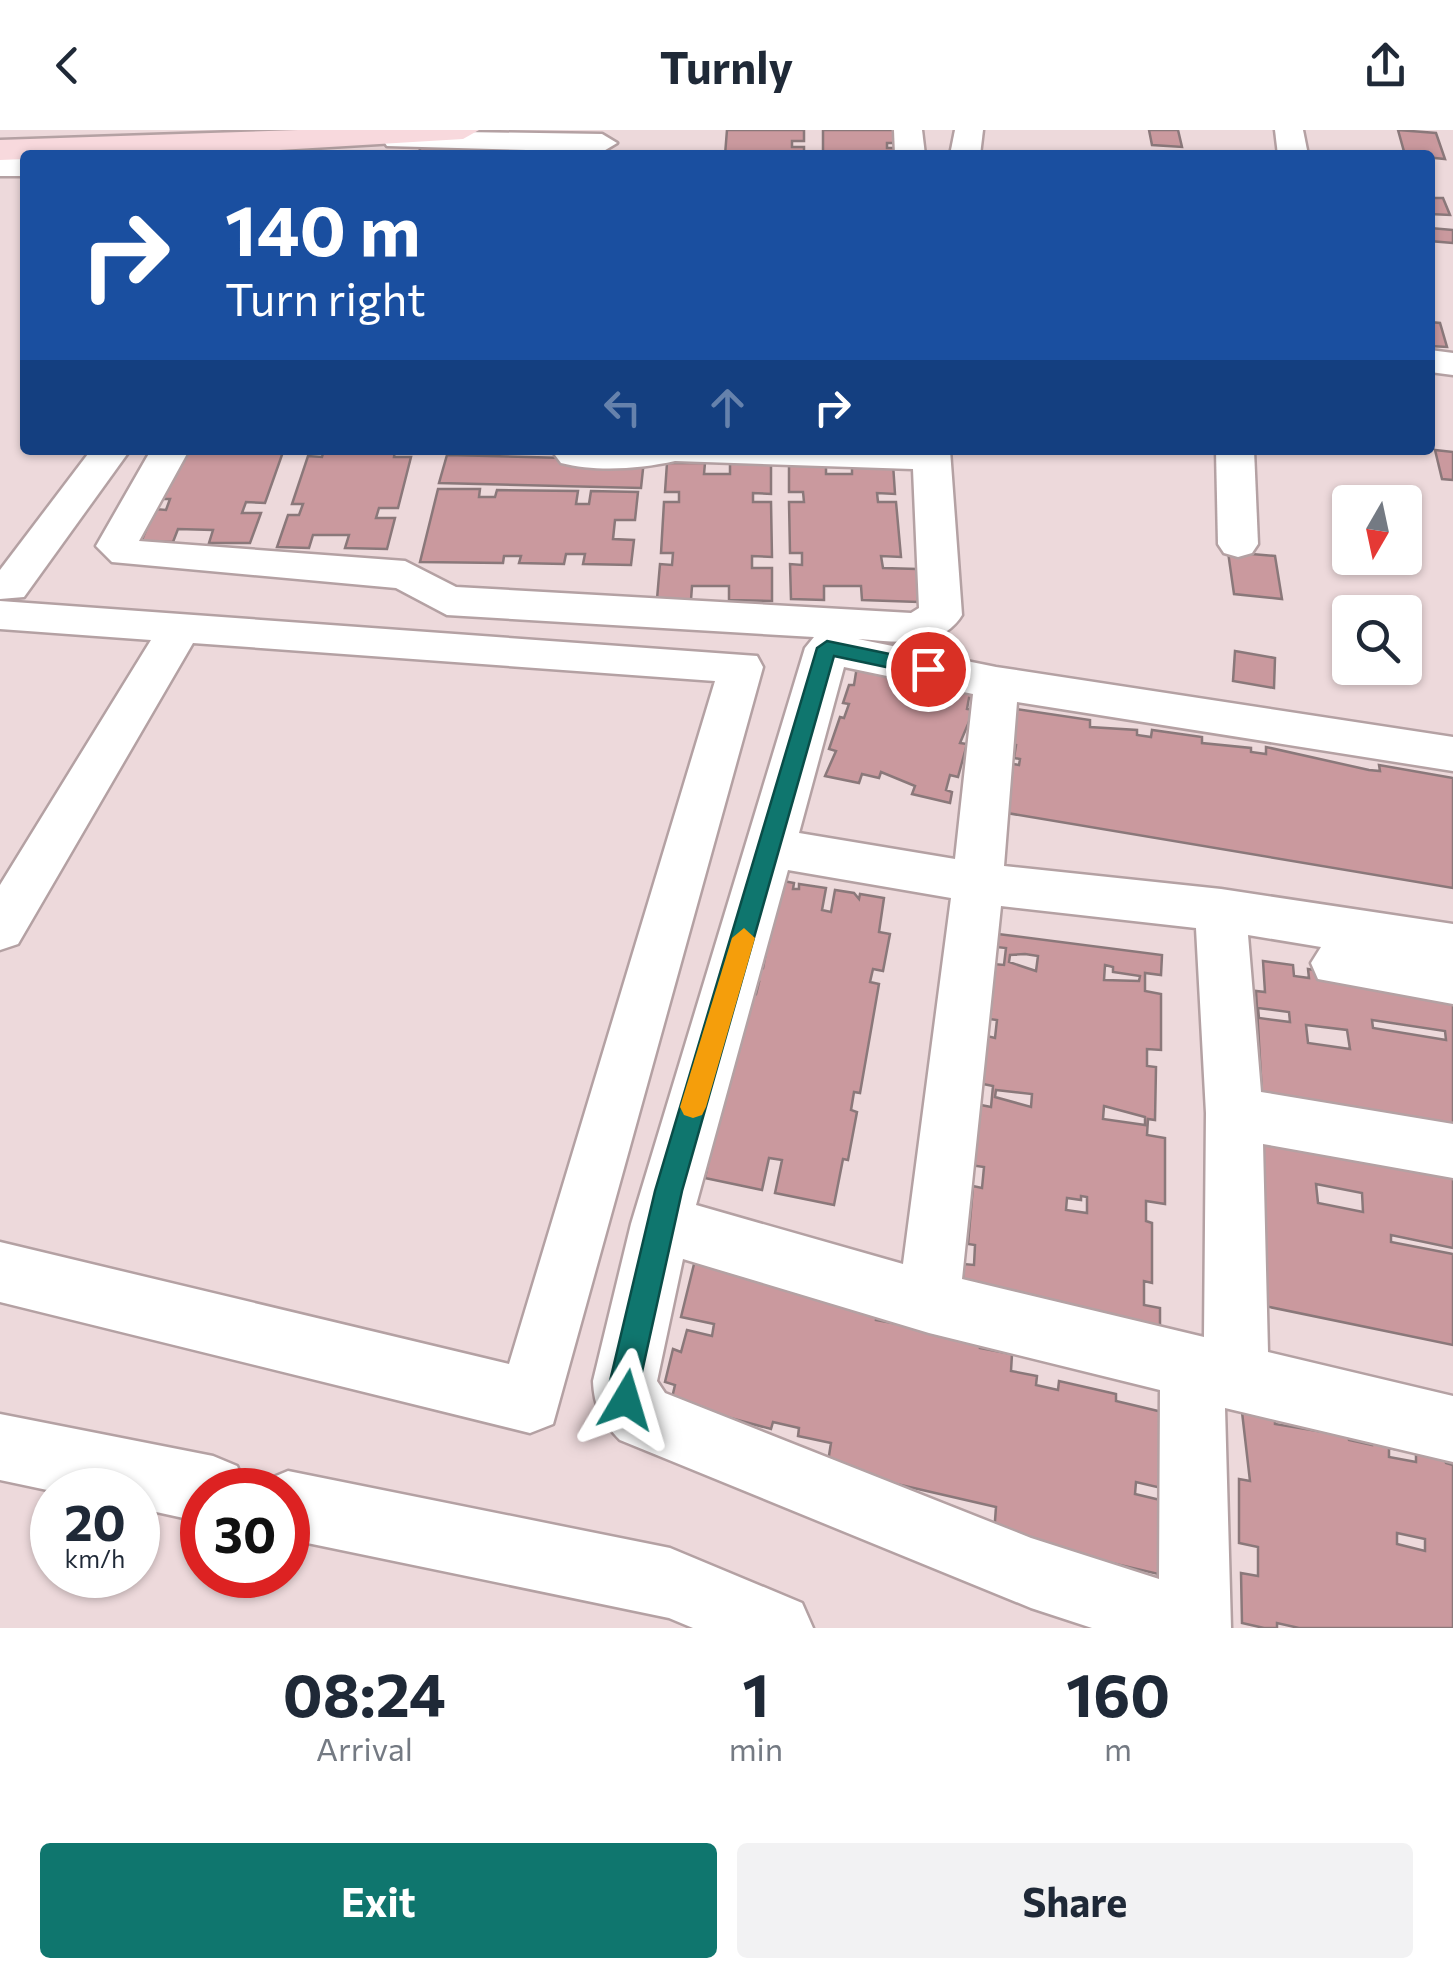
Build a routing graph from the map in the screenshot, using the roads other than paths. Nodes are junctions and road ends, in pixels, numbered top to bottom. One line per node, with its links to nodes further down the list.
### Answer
1 (463, 130): 2 (street)
2 (396, 142): 3 (street); 4 (street)
3 (602, 142)
4 (0, 150)
5 (107, 455): 12 (street)
6 (167, 455): 9 (street)
7 (574, 455): 8 (street)
8 (651, 455)
9 (931, 455)
10 (1236, 455): 11 (street)
11 (1238, 544)
12 (0, 585)
13 (0, 615): 14 (street)
14 (180, 628): 20 (street); 26 (street)
15 (996, 682): 16 (street); 17 (street); 18 (street)
16 (1453, 754)
17 (770, 848): 18 (street); 25 (street)
18 (978, 883): 19 (street); 27 (street)
19 (1222, 927): 21 (street); 22 (street); 23 (street)
20 (0, 928)
21 (1453, 946)
22 (1453, 982)
23 (1234, 1113): 24 (street); 28 (street)
24 (1453, 1151)
25 (661, 1224): 27 (street); 33 (street)
26 (0, 1272)
27 (929, 1302): 28 (street)
28 (1214, 1373): 29 (street); 33 (street)
29 (1453, 1429)
30 (0, 1446): 31 (street)
31 (180, 1483)
32 (310, 1510): 34 (street)
33 (1195, 1627)
34 (777, 1628)

